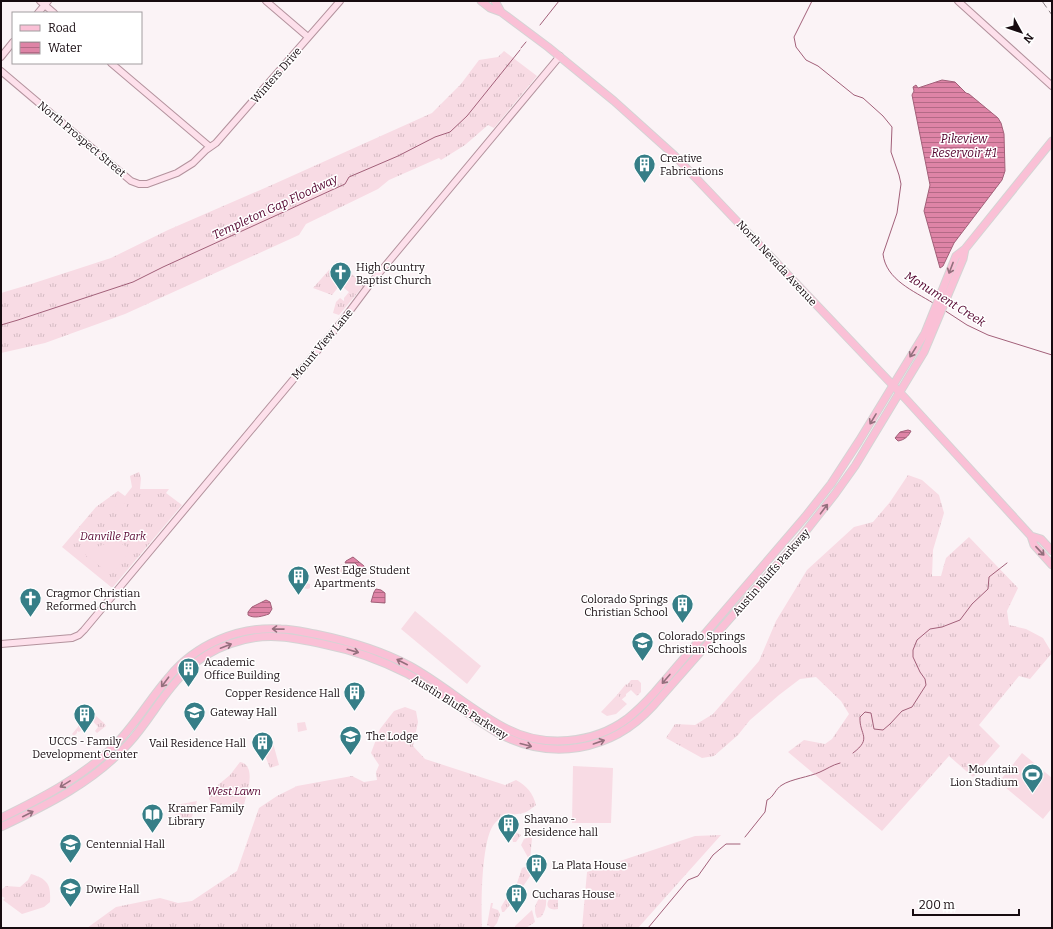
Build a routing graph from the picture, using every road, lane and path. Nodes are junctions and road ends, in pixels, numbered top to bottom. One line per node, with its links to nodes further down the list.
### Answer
1 (266, 1): 10 (street)
2 (340, 1): 10 (street, Winters Drive)
3 (481, 1): 9 (main road, North Nevada Avenue)
4 (495, 1): 9 (main road, North Nevada Avenue)
5 (958, 1): 16 (street)
6 (44, 2): 7 (street); 8 (street)
7 (39, 12)
8 (53, 12)
9 (502, 12): 12 (main road, North Nevada Avenue)
10 (308, 37): 18 (street, Winters Drive)
11 (12, 43): 13 (street)
12 (560, 56): 20 (main road, North Nevada Avenue); 28 (street, Mount View Lane)
13 (1, 57)
14 (112, 64): 18 (street)
15 (1, 71): 18 (street, North Prospect Street)
16 (1052, 86)
17 (1052, 141): 19 (main road)
18 (210, 147)
19 (934, 320): 20 (main road, Austin Bluffs Parkway, one-way to 20); 21 (main road, Austin Bluffs Parkway)
20 (893, 385): 21 (main road, North Nevada Avenue); 26 (main road, Austin Bluffs Parkway, one-way to 26)
21 (900, 393): 22 (main road, North Nevada Avenue); 25 (main road, Austin Bluffs Parkway, one-way to 21)
22 (1031, 536): 23 (main road, North Nevada Avenue); 24 (main road, North Nevada Avenue, one-way to 24)
23 (1052, 551)
24 (1052, 565)
25 (770, 573): 26 (main road); 27 (main road, Austin Bluffs Parkway)
26 (738, 595): 27 (main road); 29 (main road, Austin Bluffs Parkway, one-way to 29)
27 (710, 642): 30 (main road, Austin Bluffs Parkway, one-way to 27)
28 (1, 644)
29 (1, 818)
30 (1, 828)

